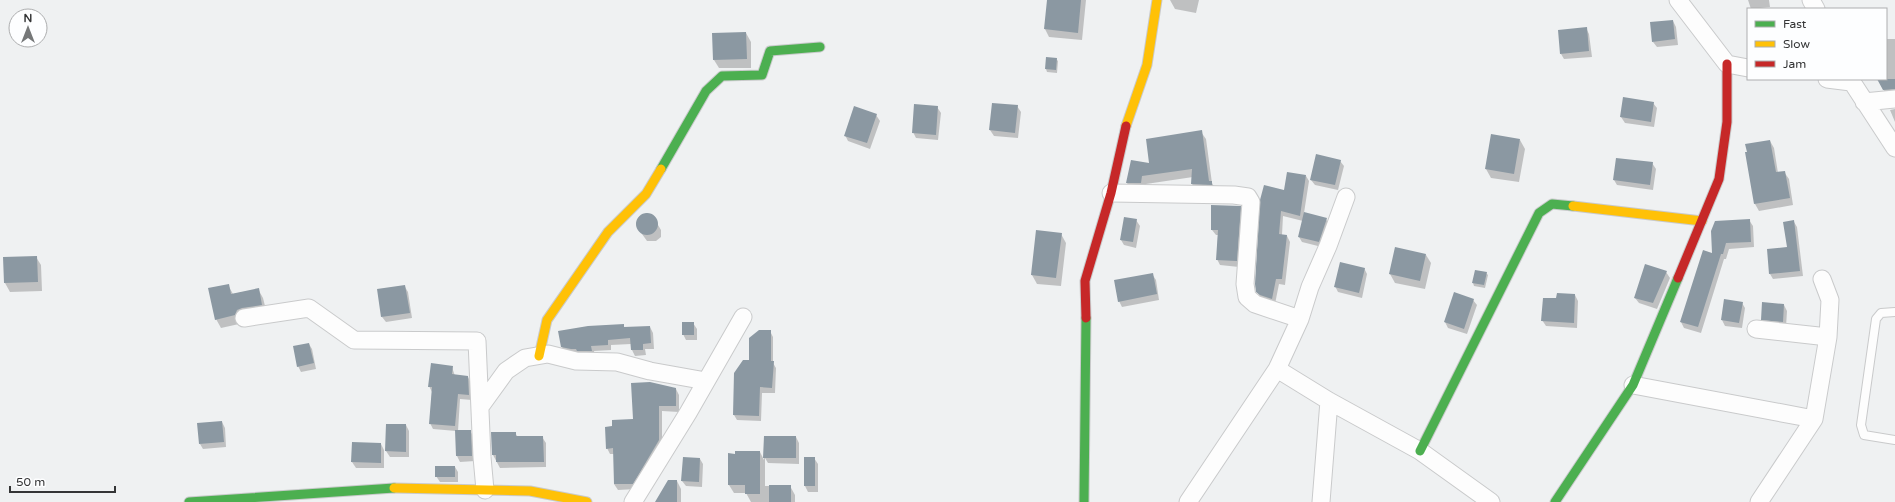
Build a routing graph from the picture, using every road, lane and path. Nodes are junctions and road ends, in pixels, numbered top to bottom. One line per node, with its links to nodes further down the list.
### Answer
1 (1158, 0): 11 (street)
2 (1678, 0): 4 (street)
3 (820, 47): 21 (street)
4 (1727, 64): 5 (street); 13 (street)
5 (1747, 68)
6 (1839, 80): 7 (street)
7 (1851, 81): 9 (street)
8 (1895, 99): 9 (street)
9 (1864, 102): 10 (street)
10 (1895, 148)
11 (1111, 193): 18 (street); 35 (street)
12 (1346, 197): 18 (street)
13 (1702, 221): 24 (street); 29 (street)
14 (1822, 279): 20 (street)
15 (1895, 312): 28 (lane)
16 (743, 317): 23 (street)
17 (244, 318): 26 (street)
18 (1300, 319): 22 (street)
19 (1756, 329): 20 (street)
20 (1828, 337): 27 (street)
21 (539, 356): 23 (street); 26 (street)
22 (1277, 368): 25 (street); 36 (street)
23 (706, 381): 34 (street)
24 (1633, 385): 27 (street); 39 (street)
25 (1329, 401): 29 (street); 37 (street)
26 (480, 407): 30 (street)
27 (1814, 419): 40 (street)
28 (1895, 440)
29 (1420, 451): 38 (street)
30 (485, 490): 31 (street); 33 (street)
31 (328, 497): 32 (street)
32 (189, 502)
33 (587, 502)
34 (633, 502)
35 (1084, 502)
36 (1188, 502)
37 (1321, 502)
38 (1491, 502)
39 (1555, 502)
40 (1759, 502)

